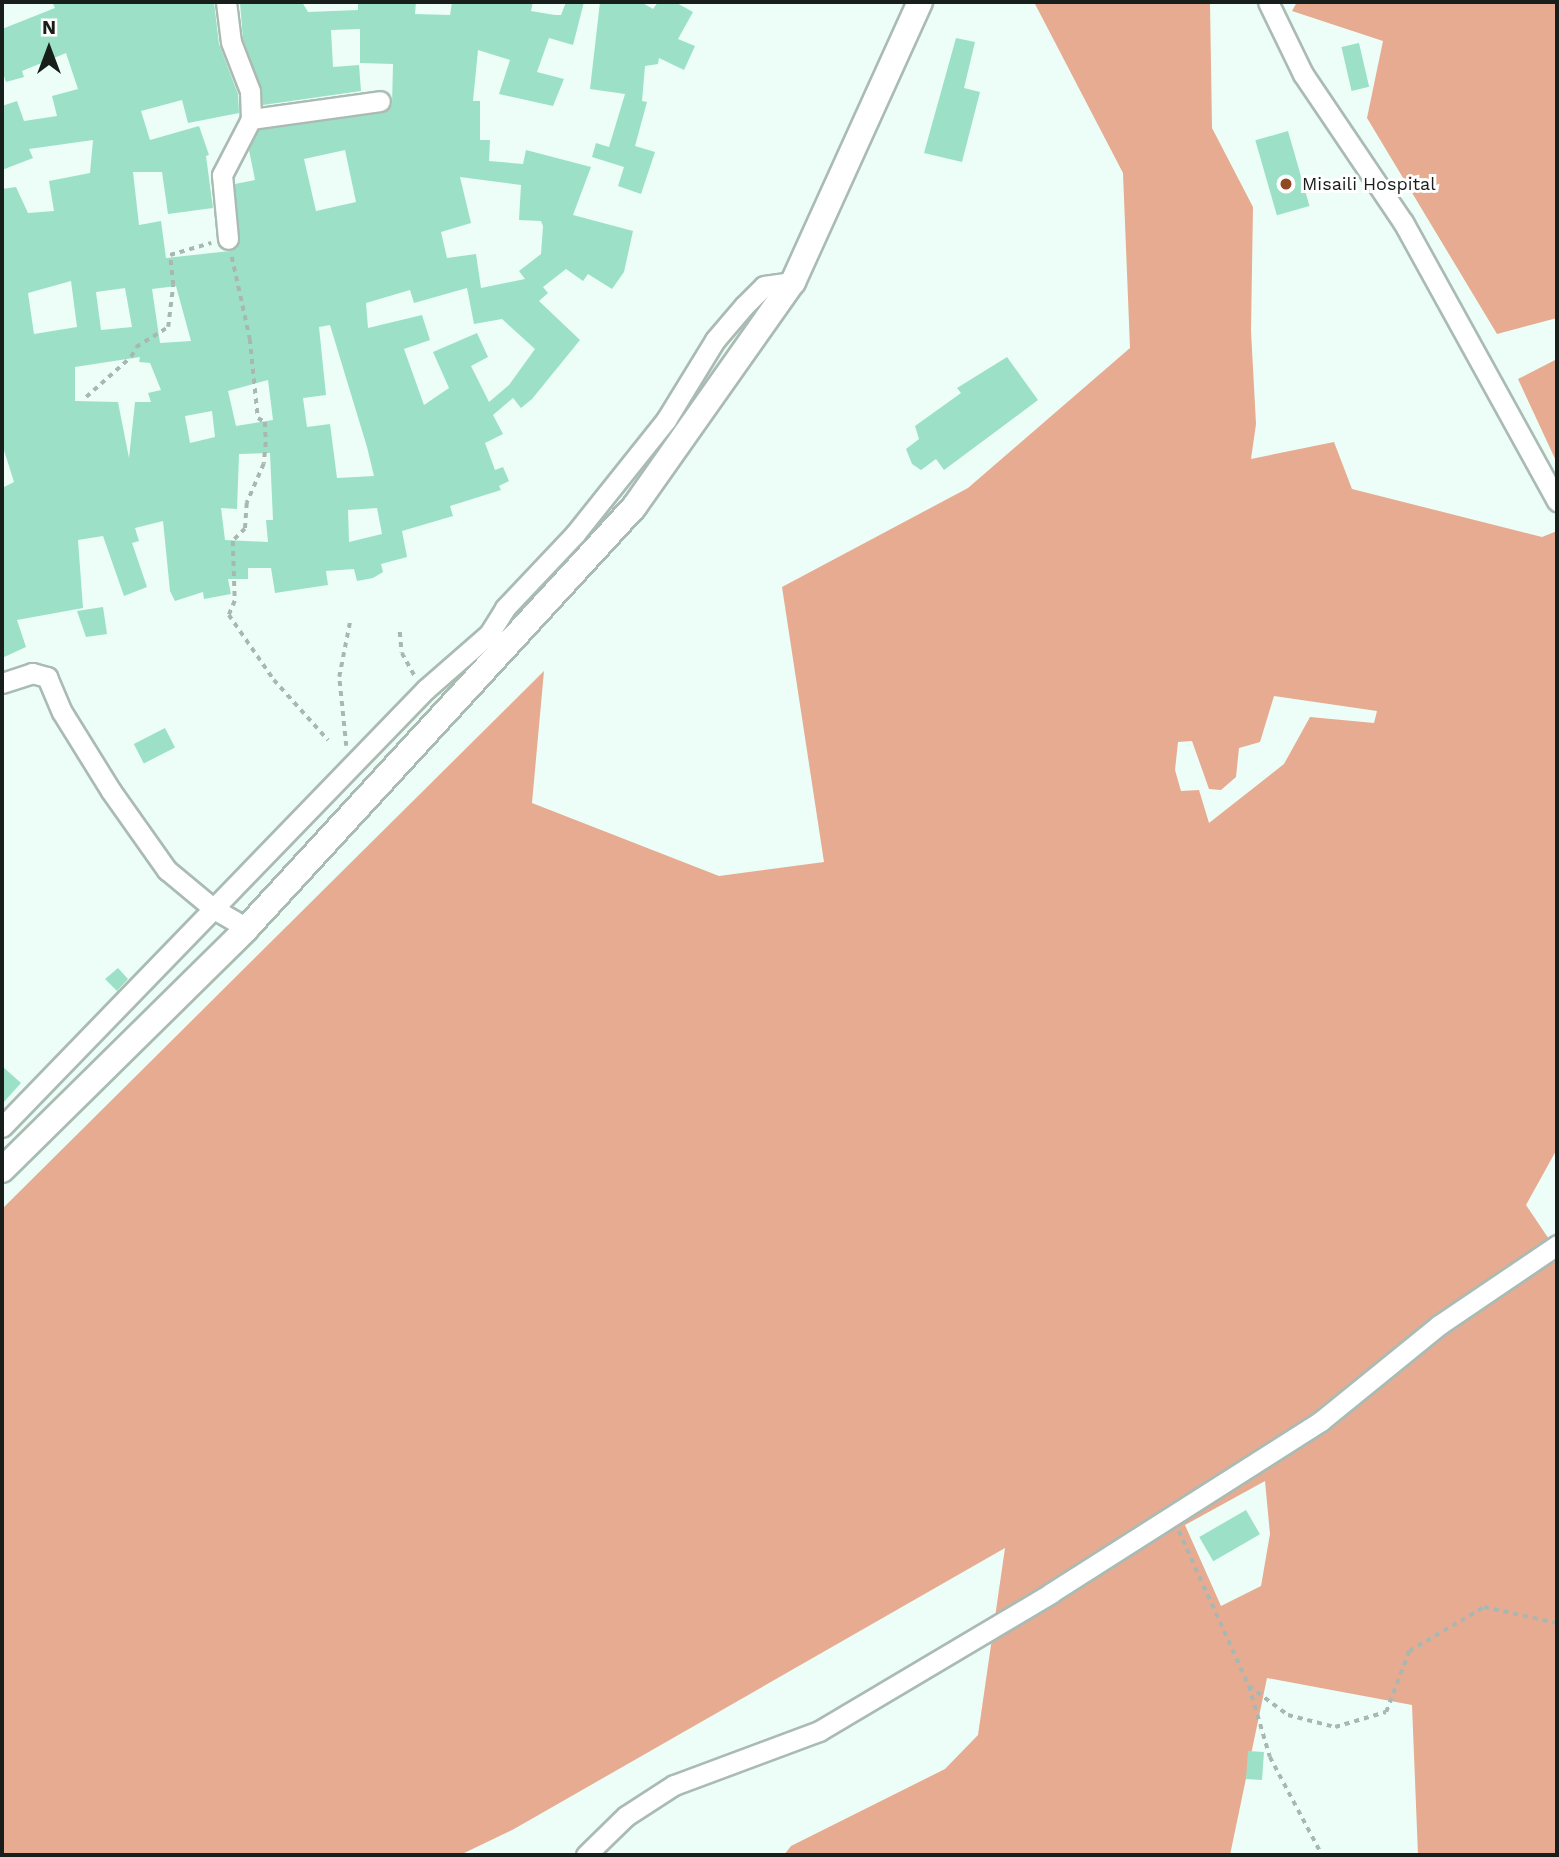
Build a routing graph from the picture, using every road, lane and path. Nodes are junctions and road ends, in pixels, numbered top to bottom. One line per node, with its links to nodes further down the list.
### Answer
1 (226, 2): 5 (street)
2 (920, 2): 7 (main road)
3 (1268, 2): 9 (street)
4 (380, 101): 5 (street)
5 (251, 120): 6 (street)
6 (228, 239): 8 (path); 14 (path)
7 (793, 282): 13 (street); 17 (main road)
8 (86, 397)
9 (1557, 501)
10 (350, 621): 15 (path)
11 (400, 632): 13 (path)
12 (2, 682): 16 (street)
13 (424, 692): 15 (street)
14 (328, 740)
15 (349, 768): 16 (street)
16 (214, 909): 17 (street); 18 (street)
17 (247, 928): 19 (main road)
18 (4, 1122): 19 (street)
19 (30, 1143): 20 (main road)
20 (2, 1170)
21 (1557, 1245): 22 (street)
22 (1172, 1516): 24 (path); 25 (street)
23 (1557, 1623): 24 (path)
24 (1249, 1686): 26 (path)
25 (586, 1855)
26 (1322, 1855)

